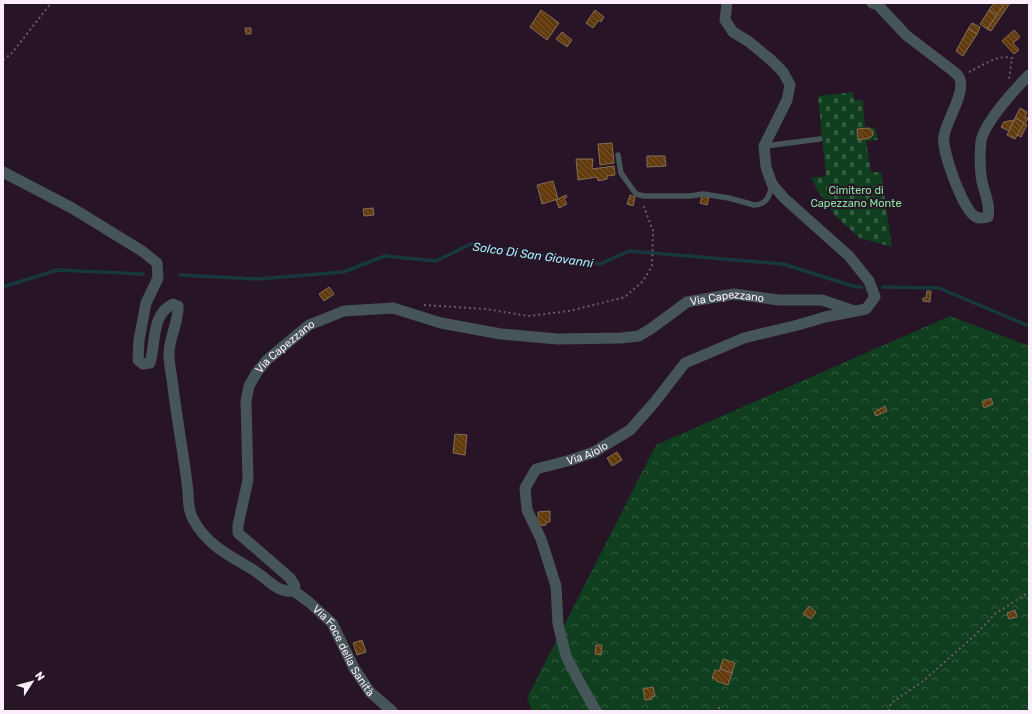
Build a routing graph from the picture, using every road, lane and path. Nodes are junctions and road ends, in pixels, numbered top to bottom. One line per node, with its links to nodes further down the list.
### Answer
1 (51, 3): 4 (path)
2 (727, 3): 9 (street)
3 (872, 3): 6 (street)
4 (3, 60)
5 (1029, 74): 7 (street)
6 (959, 77): 7 (path); 7 (street)
7 (1016, 89)
8 (820, 139): 9 (lane)
9 (764, 146): 12 (street)
10 (618, 155): 13 (lane)
11 (3, 172): 16 (street)
12 (772, 184): 13 (lane); 15 (street)
13 (644, 196): 14 (path)
14 (421, 305)
15 (854, 312): 16 (street, Via Capezzano); 20 (street, Via Aiolo)
16 (294, 591): 19 (street, Via Foce della Sanità)
17 (1029, 592): 22 (path)
18 (719, 707): 21 (path)
19 (392, 711)
20 (596, 711)
21 (719, 711)
22 (889, 711)

